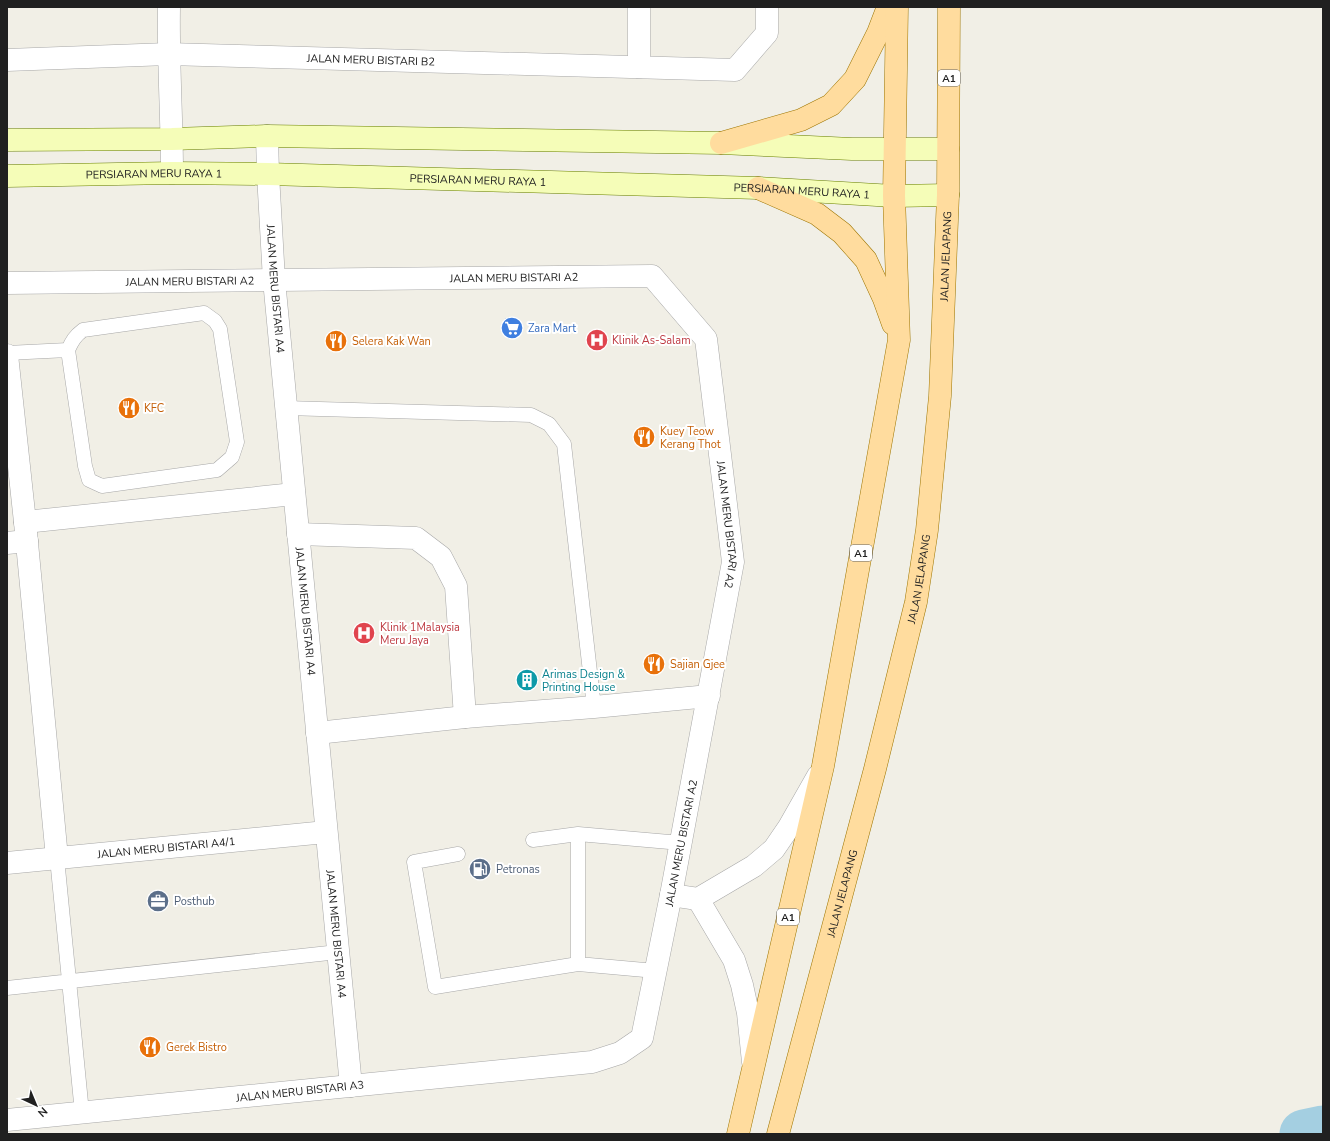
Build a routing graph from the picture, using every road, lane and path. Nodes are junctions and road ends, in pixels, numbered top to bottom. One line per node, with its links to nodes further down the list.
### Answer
1 (168, 7): 7 (street)
2 (638, 7): 9 (street)
3 (767, 7): 9 (street, JALAN MERU BISTARI B2)
4 (888, 7): 13 (main road)
5 (897, 7): 14 (main road, A1)
6 (949, 7): 15 (main road, JALAN JELAPANG / A1)
7 (168, 54): 8 (street, JALAN MERU BISTARI B2); 9 (street, JALAN MERU BISTARI B2); 11 (street)
8 (7, 60)
9 (639, 68)
10 (267, 136): 11 (street); 13 (street); 17 (street, JALAN MERU BISTARI A4)
11 (172, 139): 12 (street); 16 (street)
12 (7, 140)
13 (721, 143): 14 (street)
14 (896, 148): 15 (street); 21 (main road, A1)
15 (948, 149): 20 (main road, JALAN JELAPANG / A1)
16 (172, 173): 17 (street, PERSIARAN MERU RAYA 1); 18 (street, PERSIARAN MERU RAYA 1)
17 (268, 174): 19 (street, PERSIARAN MERU RAYA 1); 22 (street, JALAN MERU BISTARI A4)
18 (7, 176)
19 (758, 188): 21 (street, PERSIARAN MERU RAYA 1); 24 (main road)
20 (948, 195): 21 (street, PERSIARAN MERU RAYA 1); 56 (main road, JALAN JELAPANG / A1)
21 (894, 196): 24 (main road, A1)
22 (274, 280): 23 (street, JALAN MERU BISTARI A2); 27 (street, JALAN MERU BISTARI A4); 31 (street, JALAN MERU BISTARI A2)
23 (7, 283)
24 (899, 340): 35 (main road, A1)
25 (68, 350): 25 (lane); 26 (lane)
26 (7, 354): 30 (street)
27 (286, 408): 28 (street, JALAN MERU BISTARI A4); 32 (lane)
28 (294, 494): 29 (street, JALAN MERU BISTARI A4); 30 (street)
29 (298, 534): 33 (street); 34 (street, JALAN MERU BISTARI A4)
30 (20, 535): 41 (street)
31 (709, 696): 32 (street); 39 (street, JALAN MERU BISTARI A2)
32 (594, 707): 33 (street)
33 (465, 717): 34 (street)
34 (317, 733): 36 (street, JALAN MERU BISTARI A4)
35 (823, 766): 44 (street); 51 (main road, A1)
36 (326, 832): 41 (street, JALAN MERU BISTARI A4/1); 45 (street, JALAN MERU BISTARI A4)
37 (578, 834): 38 (lane); 39 (lane); 46 (lane)
38 (533, 840)
39 (681, 843): 43 (street, JALAN MERU BISTARI A2)
40 (458, 854): 46 (lane)
41 (57, 858): 42 (street, JALAN MERU BISTARI A4/1); 48 (lane)
42 (7, 863)
43 (671, 895): 44 (street); 47 (street, JALAN MERU BISTARI A2)
44 (698, 899): 51 (street)
45 (338, 952): 48 (lane); 52 (street, JALAN MERU BISTARI A4)
46 (578, 964): 47 (lane)
47 (656, 971): 50 (street, JALAN MERU BISTARI A2)
48 (69, 981): 49 (lane); 53 (lane)
49 (7, 988)
50 (592, 1062): 52 (street, JALAN MERU BISTARI A3)
51 (753, 1067): 55 (main road, A1)
52 (351, 1086): 53 (street, JALAN MERU BISTARI A3)
53 (82, 1113): 54 (street, JALAN MERU BISTARI A3)
54 (7, 1120)
55 (738, 1134)
56 (778, 1134)

